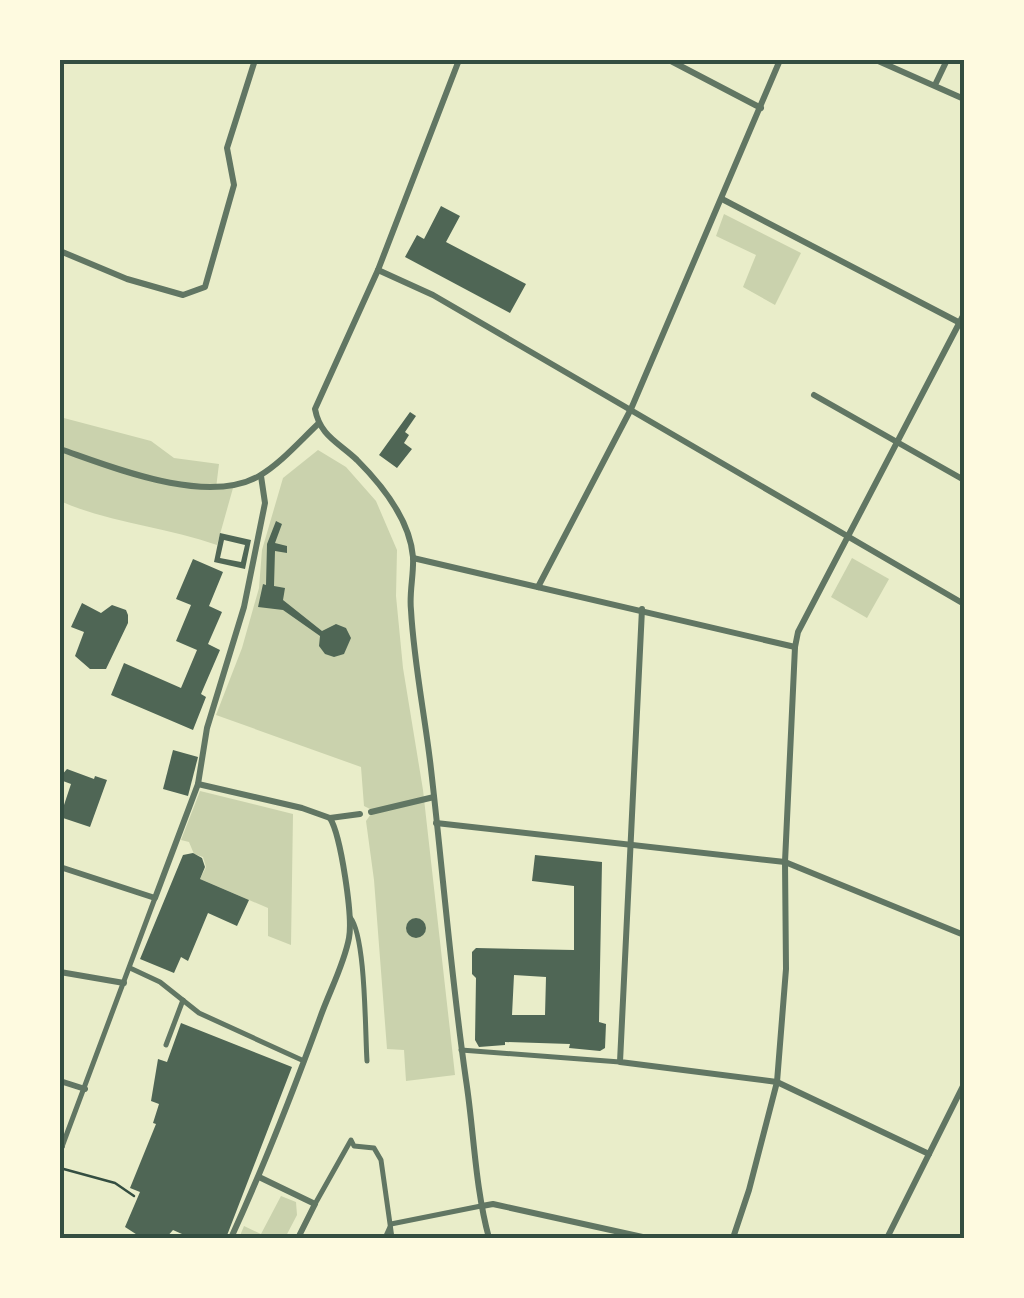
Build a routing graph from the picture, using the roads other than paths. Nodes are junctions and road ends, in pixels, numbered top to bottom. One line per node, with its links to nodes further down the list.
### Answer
1 (255, 60): 11 (street)
2 (459, 60): 12 (street)
3 (669, 60): 9 (street)
4 (780, 60): 9 (street)
5 (876, 60): 7 (street)
6 (947, 60): 7 (street)
7 (935, 85): 8 (street)
8 (964, 99)
9 (761, 108): 10 (street)
10 (722, 199): 14 (street); 16 (street)
11 (60, 251)
12 (378, 270): 16 (street); 17 (street)
13 (964, 314): 14 (street)
14 (962, 324): 18 (street)
15 (814, 395): 18 (street)
16 (631, 409): 22 (street); 24 (street)
17 (318, 424): 20 (street); 23 (street)
18 (899, 443): 21 (street); 22 (street)
19 (60, 449): 20 (street)
20 (261, 476): 28 (street)
21 (964, 480)
22 (849, 536): 25 (street); 27 (street)
23 (413, 558): 24 (street); 29 (street)
24 (538, 587): 26 (street)
25 (964, 604)
26 (642, 609): 27 (street); 34 (street)
27 (794, 647): 35 (street)
28 (198, 784): 32 (street); 37 (street)
29 (434, 797): 30 (street); 33 (street)
30 (371, 812)
31 (360, 814): 32 (street)
32 (330, 818): 38 (street)
33 (436, 824): 34 (street); 45 (street)
34 (631, 844): 35 (street); 48 (street)
35 (785, 862): 39 (street); 50 (street)
36 (60, 867): 37 (street)
37 (156, 898): 40 (street)
38 (348, 915): 46 (street); 47 (street)
39 (964, 935)
40 (130, 968): 42 (street); 43 (street)
41 (60, 972): 42 (street)
42 (124, 983): 52 (street)
43 (183, 1000): 44 (street); 46 (street)
44 (166, 1045)
45 (461, 1050): 48 (street); 57 (street)
46 (304, 1061): 55 (street)
47 (367, 1061)
48 (620, 1062): 50 (street)
49 (60, 1080): 52 (street)
50 (777, 1082): 54 (street); 64 (street)
51 (964, 1084): 54 (street)
52 (85, 1089): 53 (street)
53 (61, 1148)
54 (929, 1154): 65 (street)
55 (259, 1176): 56 (street); 59 (street)
56 (315, 1204): 58 (street); 60 (street)
57 (482, 1206): 58 (street); 62 (street); 63 (street)
58 (391, 1224): 61 (street)
59 (231, 1238)
60 (298, 1238)
61 (388, 1238)
62 (489, 1238)
63 (647, 1238)
64 (733, 1238)
65 (887, 1238)

